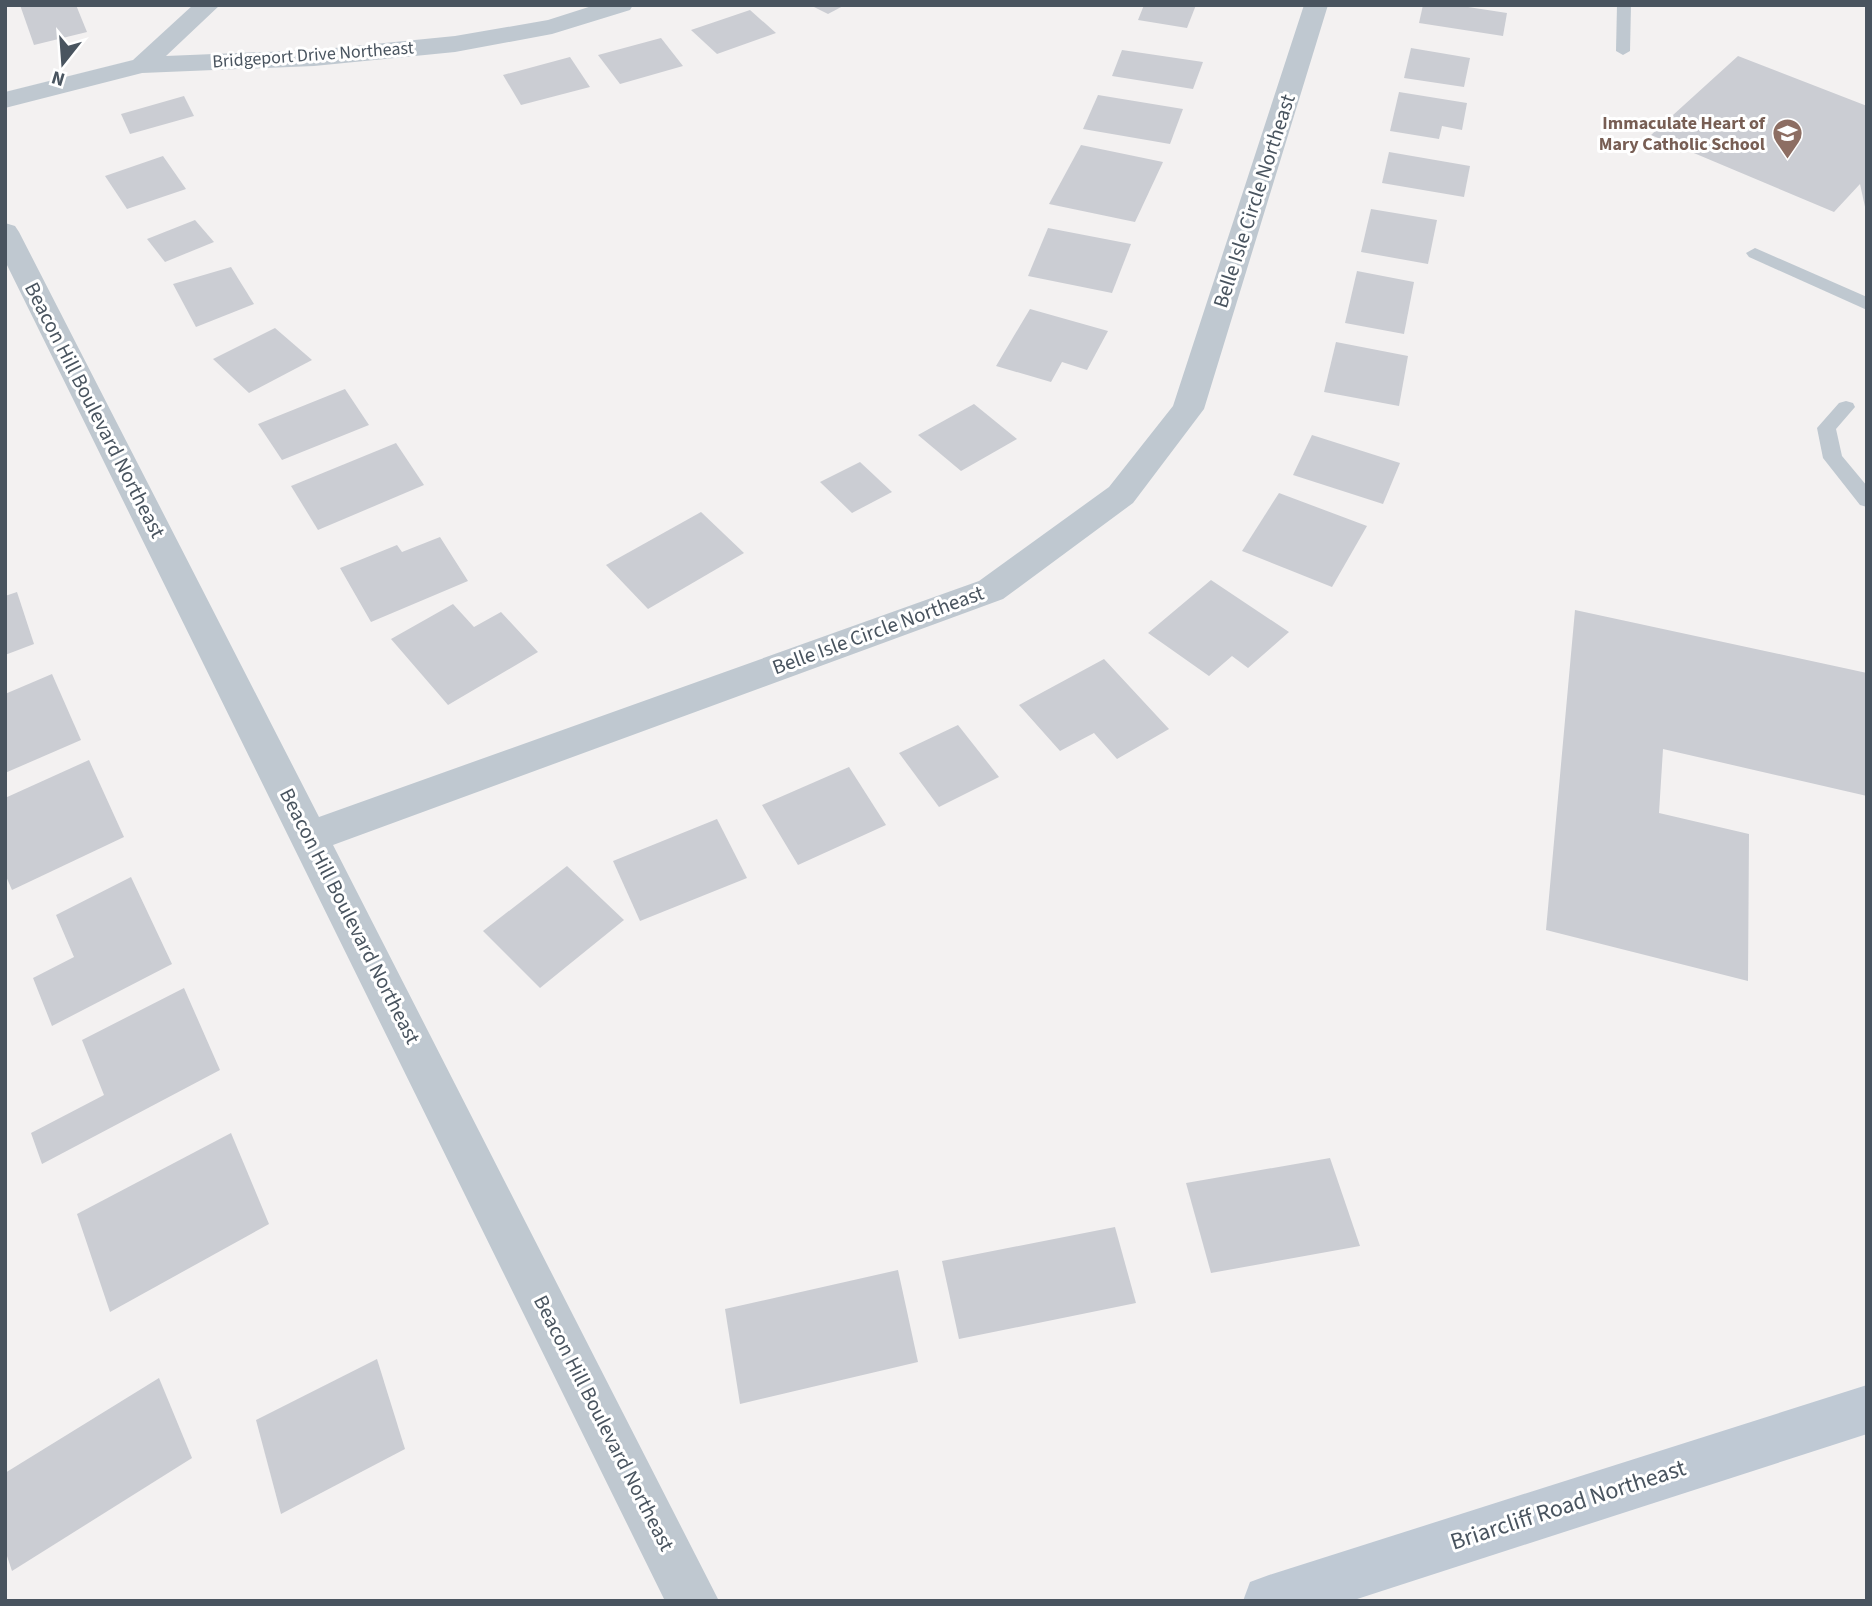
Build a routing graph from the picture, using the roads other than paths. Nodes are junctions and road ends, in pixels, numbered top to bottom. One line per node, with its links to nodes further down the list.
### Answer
1 (208, 5): 6 (street)
2 (621, 5): 6 (street, Bridgeport Drive Northeast)
3 (1317, 5): 13 (street, Belle Isle Circle Northeast)
4 (1625, 5): 5 (lane)
5 (1623, 51)
6 (142, 65): 7 (street, Bridgeport Drive Northeast)
7 (5, 100)
8 (5, 232): 13 (street, Beacon Hill Boulevard Northeast)
9 (1755, 253): 10 (lane)
10 (1867, 303)
11 (1846, 407): 12 (lane)
12 (1867, 500)
13 (310, 837): 15 (street, Beacon Hill Boulevard Northeast)
14 (1867, 1409): 16 (main road, Briarcliff Road Northeast)
15 (693, 1601)
16 (1269, 1601)

